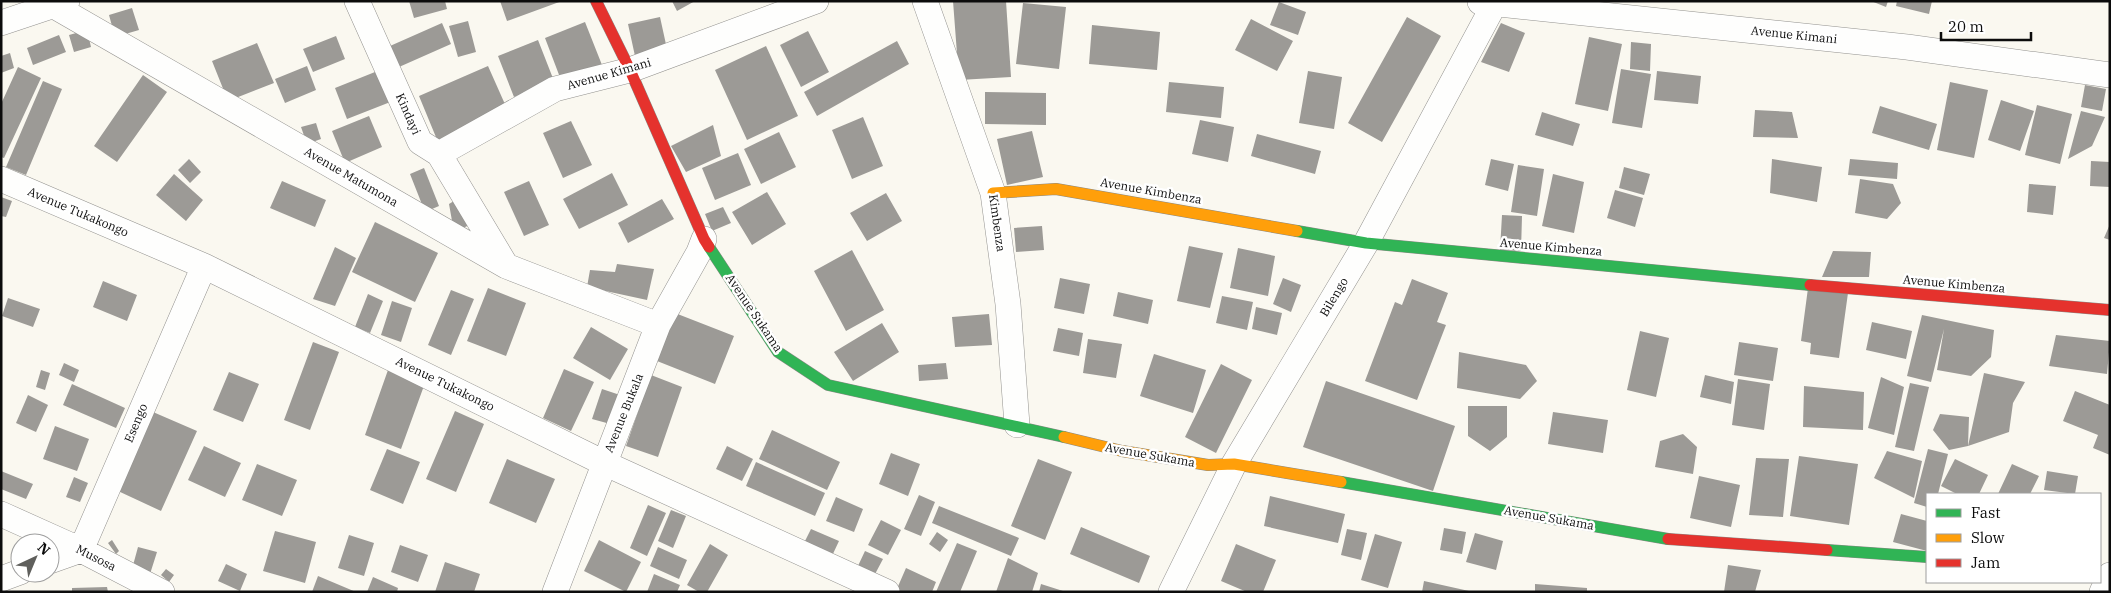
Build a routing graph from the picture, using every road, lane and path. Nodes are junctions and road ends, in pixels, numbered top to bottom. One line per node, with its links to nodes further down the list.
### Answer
1 (357, 1): 10 (street, Kindayi)
2 (596, 1): 8 (street, Avenue Sukama)
3 (816, 1): 8 (street, Avenue Kimani)
4 (924, 1): 12 (street, Kimbenza)
5 (1489, 2): 9 (street, Avenue Kimani); 14 (street, Bilengo)
6 (57, 3): 7 (street); 16 (street, Avenue Matumona)
7 (1, 23)
8 (630, 70): 10 (street, Avenue Kimani); 13 (street, Avenue Sukama)
9 (2110, 75)
10 (439, 154): 16 (street, Kindayi)
11 (1, 179): 15 (street, Avenue Tukakongo)
12 (993, 193): 14 (street, Avenue Kimbenza); 19 (street, Kimbenza)
13 (704, 239): 18 (street, Avenue Bukala); 19 (street, Avenue Sukama)
14 (1366, 243): 17 (street, Avenue Kimbenza); 21 (street, Bilengo)
15 (204, 266): 20 (street, Avenue Tukakongo); 23 (street, Esengo)
16 (506, 266): 18 (street, Avenue Matumona)
17 (2110, 310)
18 (658, 325): 20 (street, Avenue Bukala)
19 (1017, 426): 21 (street, Avenue Sukama)
20 (604, 463): 28 (street, Avenue Bukala); 29 (street, Avenue Tukakongo)
21 (1234, 464): 24 (street, Avenue Sukama); 30 (street, Bilengo)
22 (1, 514): 23 (street, Musosa)
23 (81, 550): 25 (street); 27 (street, Musosa)
24 (1926, 557)
25 (60, 558)
26 (2110, 575): 31 (street)
27 (162, 592)
28 (555, 592)
29 (887, 592)
30 (1171, 592)
31 (2102, 592)

